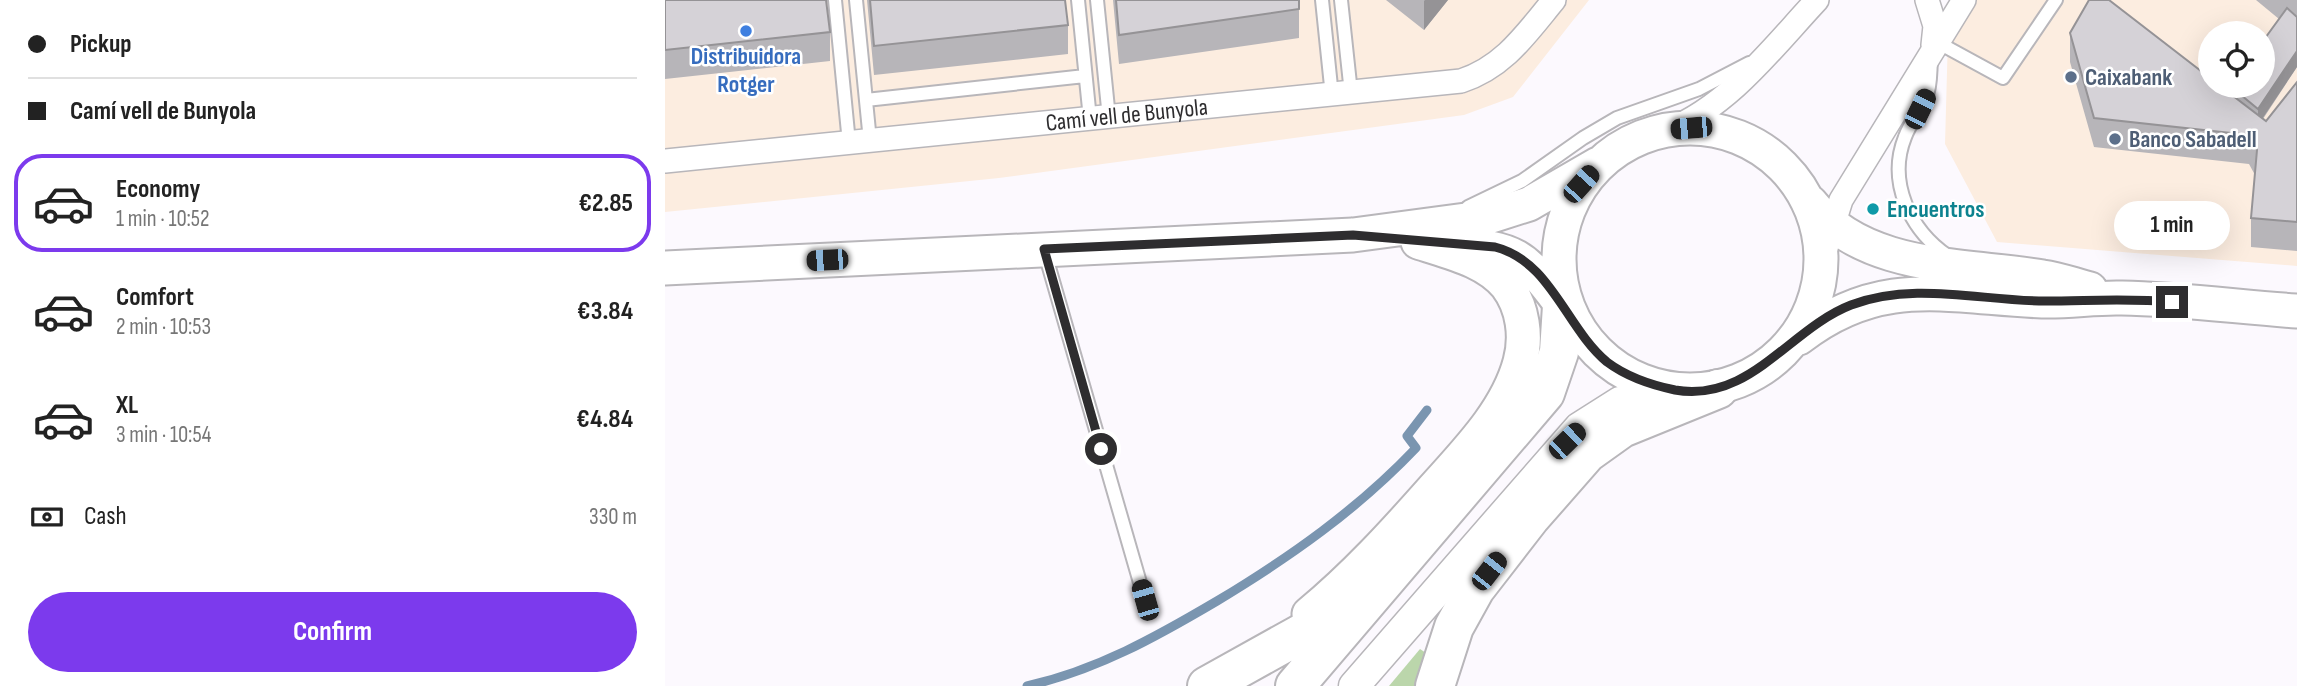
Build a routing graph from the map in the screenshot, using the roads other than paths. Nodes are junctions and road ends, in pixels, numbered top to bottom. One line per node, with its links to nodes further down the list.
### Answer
1 (835, 0): 19 (lane)
2 (856, 0): 16 (lane)
3 (1078, 0): 14 (lane)
4 (1097, 0): 17 (lane)
5 (1322, 0): 15 (lane)
6 (1341, 0): 15 (lane)
7 (1553, 0): 15 (street, Camí vell de Bunyola)
8 (1817, 0): 13 (street)
9 (1927, 0): 12 (street)
10 (1964, 0): 12 (street)
11 (2056, 0): 12 (lane)
12 (1935, 45): 23 (street); 28 (lane)
13 (1768, 52): 18 (street); 24 (lane)
14 (1085, 76): 16 (lane); 17 (lane)
15 (1342, 95): 17 (street, Camí vell de Bunyola)
16 (866, 100): 19 (lane)
17 (1099, 119): 19 (street, Camí vell de Bunyola)
18 (1669, 130): 21 (main road); 22 (main road)
19 (860, 142): 20 (street, Camí vell de Bunyola)
20 (665, 161)
21 (1598, 164): 24 (main road); 30 (main road)
22 (1803, 192): 23 (main road); 26 (main road)
23 (1831, 224): 26 (street); 28 (main road)
24 (1416, 234): 25 (main road); 30 (main road); 37 (main road)
25 (1044, 249): 27 (main road); 36 (lane)
26 (1821, 264): 32 (main road)
27 (665, 268)
28 (1973, 269): 29 (main road)
29 (2122, 298): 31 (main road); 32 (main road)
30 (1567, 307): 34 (main road); 35 (highway)
31 (2297, 311)
32 (1783, 350): 33 (main road)
33 (1718, 388): 34 (main road); 41 (highway)
34 (1678, 390): 40 (street)
35 (1394, 571): 37 (highway); 39 (highway)
36 (1145, 600)
37 (1248, 664): 38 (highway)
38 (1207, 686)
39 (1295, 686)
40 (1354, 686)
41 (1435, 686)

